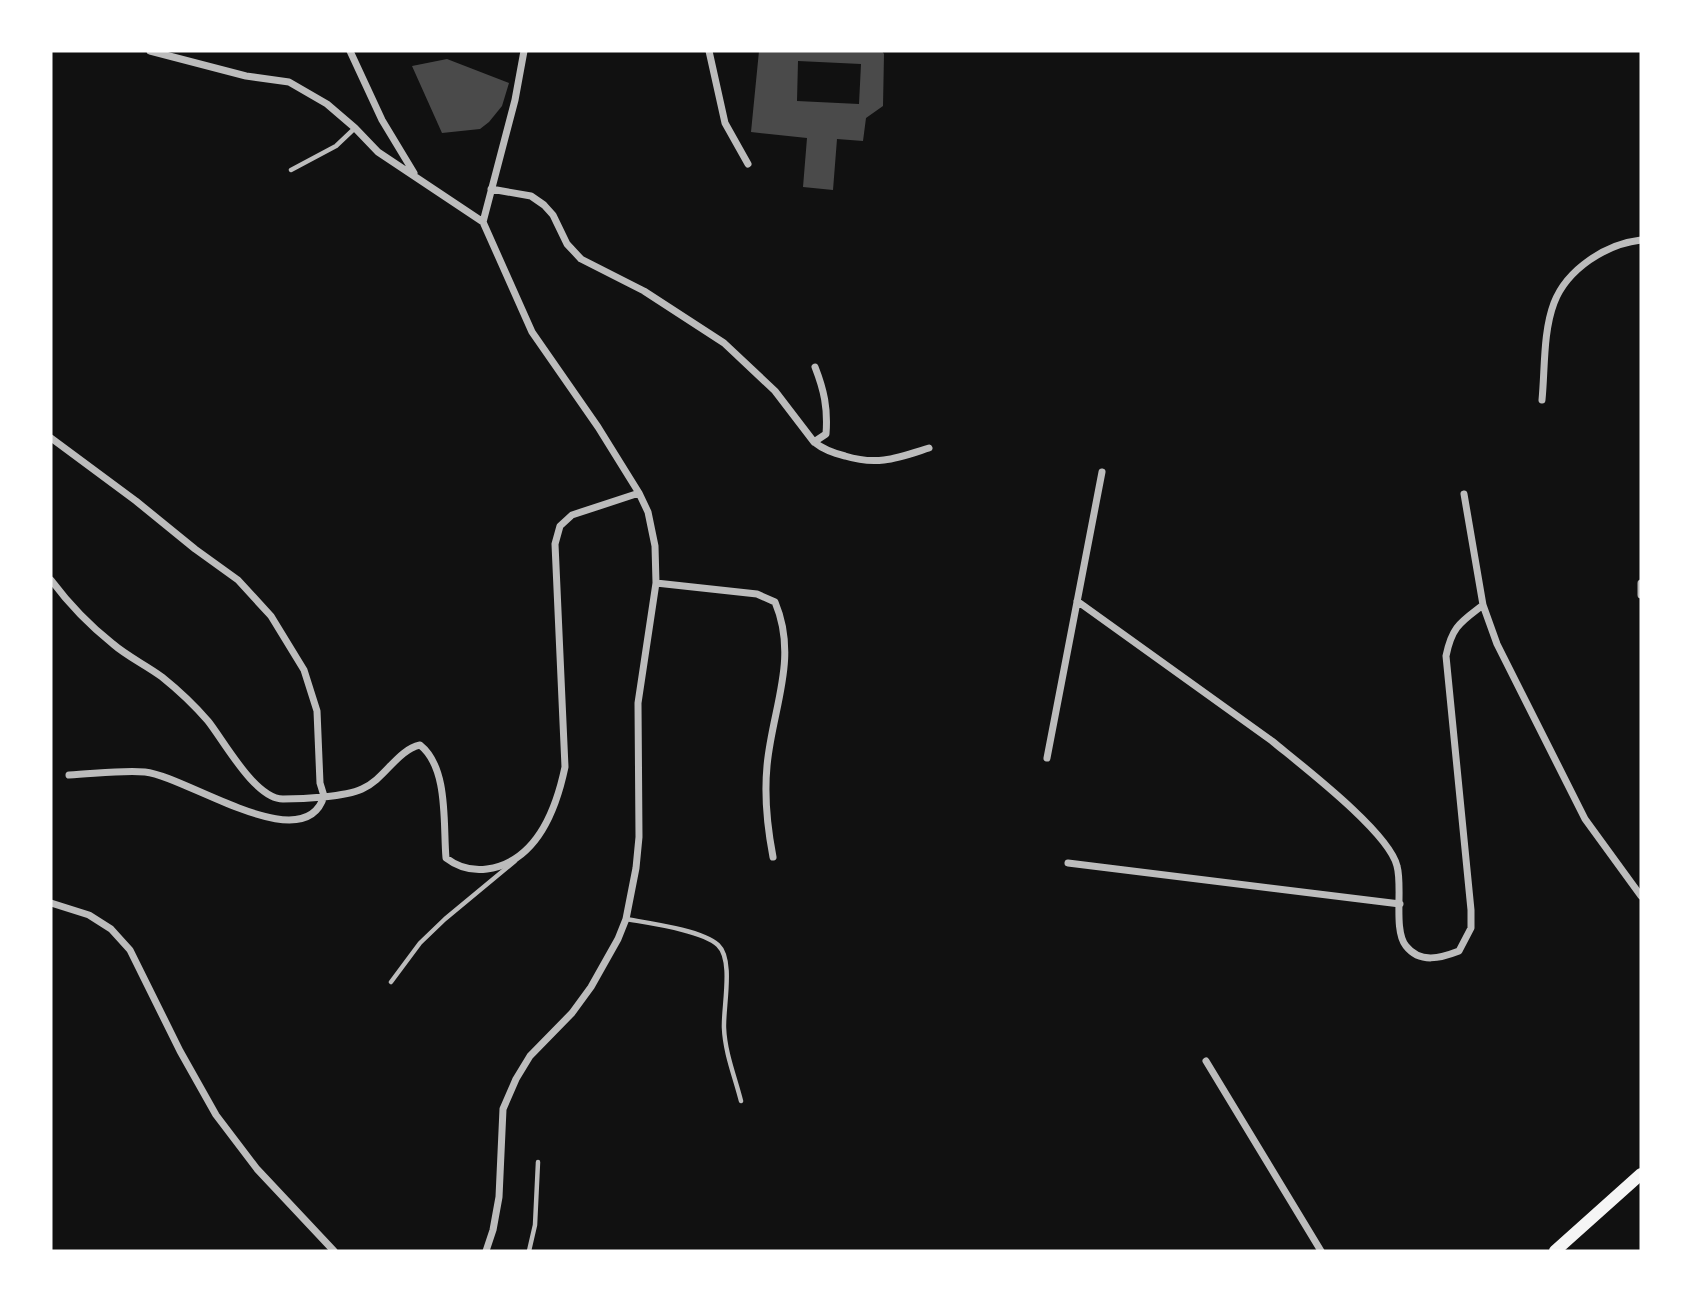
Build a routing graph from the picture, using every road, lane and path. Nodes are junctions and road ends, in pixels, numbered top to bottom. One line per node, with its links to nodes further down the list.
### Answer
1 (150, 51): 5 (street)
2 (349, 51): 8 (street)
3 (524, 51): 9 (street)
4 (709, 51): 6 (street)
5 (355, 128): 7 (lane); 8 (street)
6 (748, 164)
7 (290, 170)
8 (416, 177): 10 (street)
9 (491, 189): 10 (street); 15 (street)
10 (483, 222): 18 (street)
11 (1641, 240): 13 (street)
12 (815, 367): 15 (street)
13 (1542, 400)
14 (51, 438): 28 (street)
15 (814, 442): 16 (street)
16 (929, 448)
17 (1102, 472): 24 (street)
18 (639, 494): 21 (street); 30 (street)
19 (1464, 494): 25 (street)
20 (51, 580): 28 (street)
21 (656, 583): 29 (street); 35 (street)
22 (1641, 583): 23 (street)
23 (1641, 595)
24 (1077, 601): 26 (street); 34 (street)
25 (1483, 604): 32 (street); 34 (street)
26 (1047, 758)
27 (69, 775): 28 (street)
28 (324, 796): 30 (street)
29 (773, 857)
30 (518, 859): 36 (lane)
31 (1068, 863): 34 (street)
32 (1641, 896)
33 (51, 903): 41 (street)
34 (1400, 904)
35 (626, 919): 38 (lane); 42 (street)
36 (391, 982)
37 (1206, 1061): 44 (street)
38 (741, 1101)
39 (538, 1162): 43 (lane)
40 (1641, 1174): 45 (main road)
41 (334, 1251)
42 (486, 1251)
43 (529, 1251)
44 (1321, 1251)
45 (1555, 1251)

